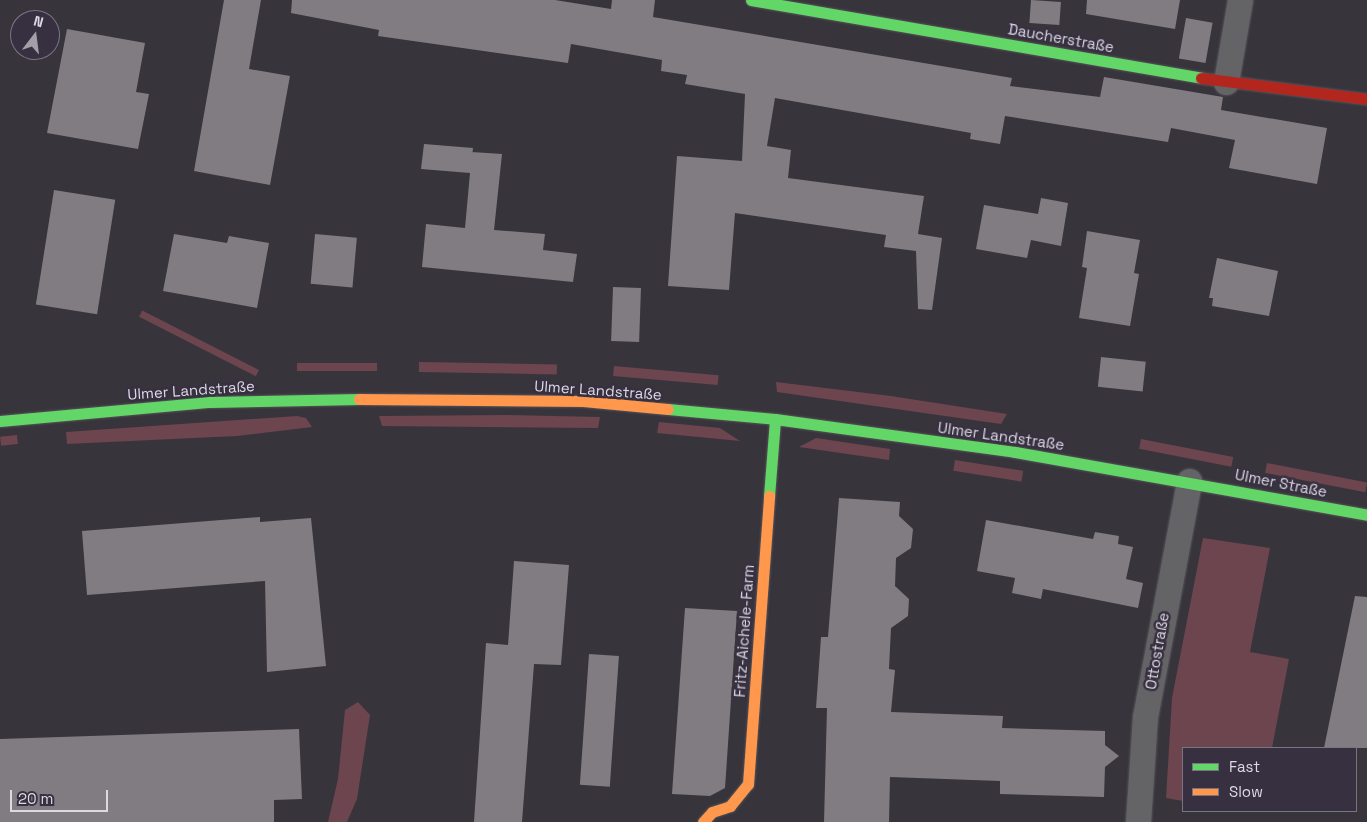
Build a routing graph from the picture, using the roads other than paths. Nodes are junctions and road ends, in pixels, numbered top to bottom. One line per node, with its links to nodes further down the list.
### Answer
1 (752, 0): 3 (street, Daucherstraße)
2 (1240, 0): 3 (street)
3 (1226, 82): 4 (street, Daucherstraße)
4 (1367, 99)
5 (775, 419): 6 (street, Ulmer Landstraße); 7 (street, Ulmer Landstraße); 9 (street, Fritz-Aichele-Farm)
6 (0, 421)
7 (1189, 481): 8 (street, Ulmer Straße); 10 (street, Ottostraße)
8 (1367, 515)
9 (703, 822)
10 (1138, 822)

